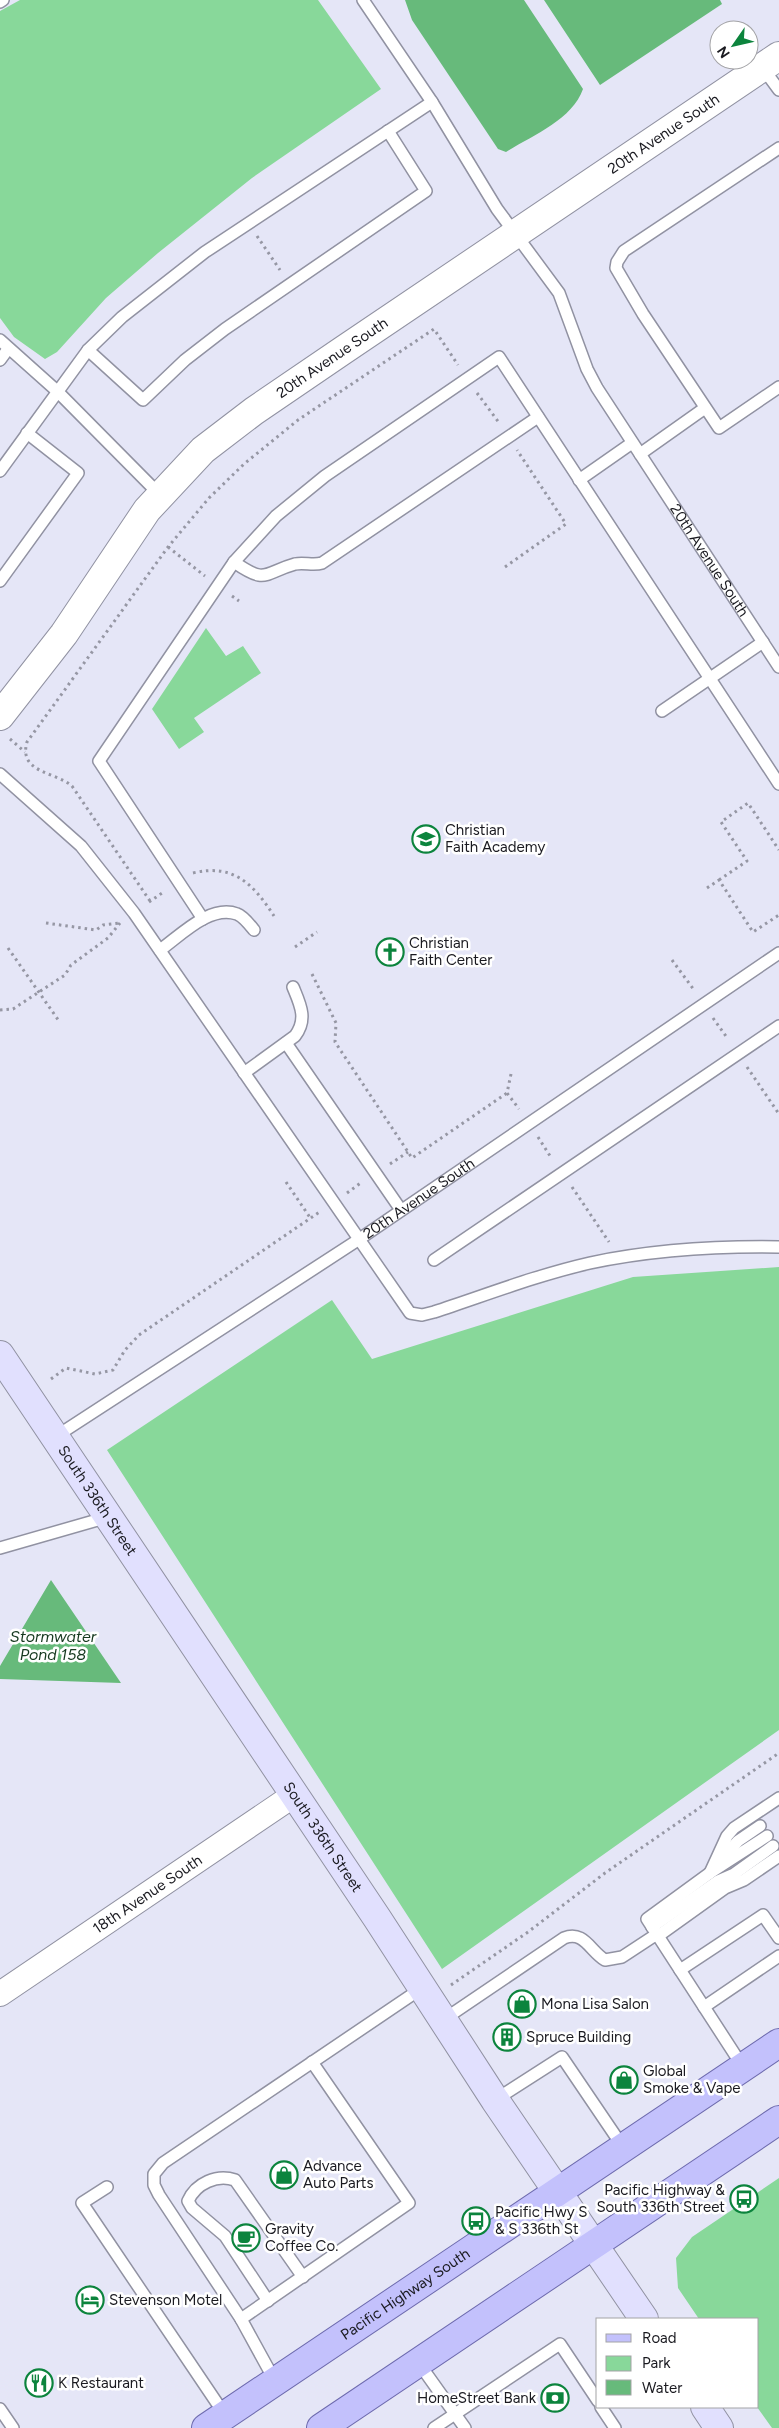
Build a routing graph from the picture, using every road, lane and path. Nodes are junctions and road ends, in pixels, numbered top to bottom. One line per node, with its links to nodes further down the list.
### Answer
1 (363, 0): 4 (lane, 20th Avenue South)
2 (771, 62): 3 (lane, 20th Avenue South); 8 (street, 20th Avenue South)
3 (779, 90)
4 (432, 102): 5 (lane); 8 (lane, 20th Avenue South)
5 (388, 131): 7 (lane); 9 (lane)
6 (779, 148): 16 (lane)
7 (249, 223): 9 (path); 12 (lane)
8 (514, 234): 19 (lane, 20th Avenue South); 23 (street, 20th Avenue South)
9 (290, 285): 12 (lane)
10 (434, 328): 31 (path)
11 (4, 344): 13 (lane); 15 (lane)
12 (88, 350): 15 (lane)
13 (0, 360)
14 (779, 387): 16 (lane)
15 (57, 391): 18 (lane); 23 (lane)
16 (705, 408): 20 (lane)
17 (538, 417): 22 (lane); 24 (lane); 24 (lane)
18 (27, 433): 21 (lane); 25 (lane)
19 (632, 443): 20 (lane, 20th Avenue South); 22 (lane)
20 (640, 454): 26 (lane, 20th Avenue South)
21 (0, 471)
22 (579, 480): 28 (lane)
23 (160, 495): 30 (street, 20th Avenue South)
24 (234, 562): 39 (lane)
25 (0, 581)
26 (763, 642): 27 (lane, 20th Avenue South); 28 (lane)
27 (779, 667)
28 (710, 679): 29 (lane); 33 (lane)
29 (662, 711)
30 (3, 726): 31 (path)
31 (25, 752): 37 (path)
32 (0, 774): 46 (lane)
33 (779, 784)
34 (779, 850): 35 (path)
35 (719, 880): 36 (path); 38 (path)
36 (707, 888)
37 (150, 901)
38 (779, 915)
39 (203, 920): 42 (lane); 46 (lane)
40 (46, 922): 41 (path)
41 (121, 923)
42 (254, 930)
43 (317, 932): 44 (path)
44 (295, 947)
45 (8, 948): 52 (path)
46 (160, 950): 56 (lane)
47 (779, 953): 51 (lane, 20th Avenue South)
48 (672, 960): 51 (path)
49 (312, 974): 59 (path)
50 (293, 987): 54 (lane)
51 (704, 1004): 55 (path); 63 (lane, 20th Avenue South)
52 (59, 1021)
53 (779, 1026): 55 (lane)
54 (286, 1042): 56 (lane); 60 (lane)
55 (738, 1054): 58 (path); 67 (lane)
56 (244, 1073): 62 (lane)
57 (507, 1093): 59 (path)
58 (779, 1114)
59 (408, 1152): 60 (path)
60 (376, 1173): 62 (path); 63 (lane)
61 (286, 1182): 64 (path)
62 (332, 1203): 64 (path); 65 (lane)
63 (401, 1210): 65 (lane, 20th Avenue South)
64 (311, 1219): 69 (path)
65 (358, 1240): 66 (lane); 70 (lane, 20th Avenue South)
66 (779, 1247)
67 (434, 1260)
68 (1, 1358): 70 (main road, South 336th Street)
69 (50, 1379)
70 (55, 1437): 71 (main road, South 336th Street)
71 (108, 1517): 72 (lane); 74 (main road, South 336th Street)
72 (0, 1548)
73 (779, 1753): 84 (path)
74 (294, 1795): 83 (street, 18th Avenue South); 84 (main road, South 336th Street)
75 (779, 1798): 78 (lane)
76 (763, 1831): 78 (lane)
77 (776, 1851): 79 (lane)
78 (710, 1872): 79 (lane)
79 (653, 1929): 82 (lane); 84 (lane)
80 (779, 1938): 82 (lane)
81 (779, 1956): 85 (lane)
82 (680, 1970): 85 (lane)
83 (0, 1994)
84 (431, 2002): 87 (lane); 89 (main road, South 336th Street)
85 (704, 2007): 88 (lane)
86 (779, 2043): 88 (main road, Pacific Highway South)
87 (312, 2062): 95 (lane); 98 (lane)
88 (743, 2066): 91 (main road, Pacific Highway South)
89 (495, 2100): 91 (lane); 93 (main road, South 336th Street)
90 (779, 2120): 94 (main road)
91 (623, 2147): 93 (main road, Pacific Highway South)
92 (107, 2186): 106 (lane)
93 (557, 2192): 94 (main road, South 336th Street); 100 (main road, Pacific Highway South)
94 (593, 2245): 97 (main road, South 336th Street); 99 (main road)
95 (303, 2276): 96 (lane); 96 (lane)
96 (268, 2300): 98 (lane)
97 (643, 2318)
98 (241, 2319): 100 (lane)
99 (418, 2362): 105 (lane); 108 (main road)
100 (275, 2381): 106 (main road, Pacific Highway South)
101 (596, 2398): 105 (lane)
102 (602, 2408): 111 (lane)
103 (705, 2408): 112 (main road)
104 (0, 2409): 107 (lane)
105 (456, 2414): 109 (lane); 110 (lane)
106 (216, 2422)
107 (13, 2428)
108 (321, 2428)
109 (434, 2428)
110 (465, 2428)
111 (615, 2428)
112 (719, 2428)

